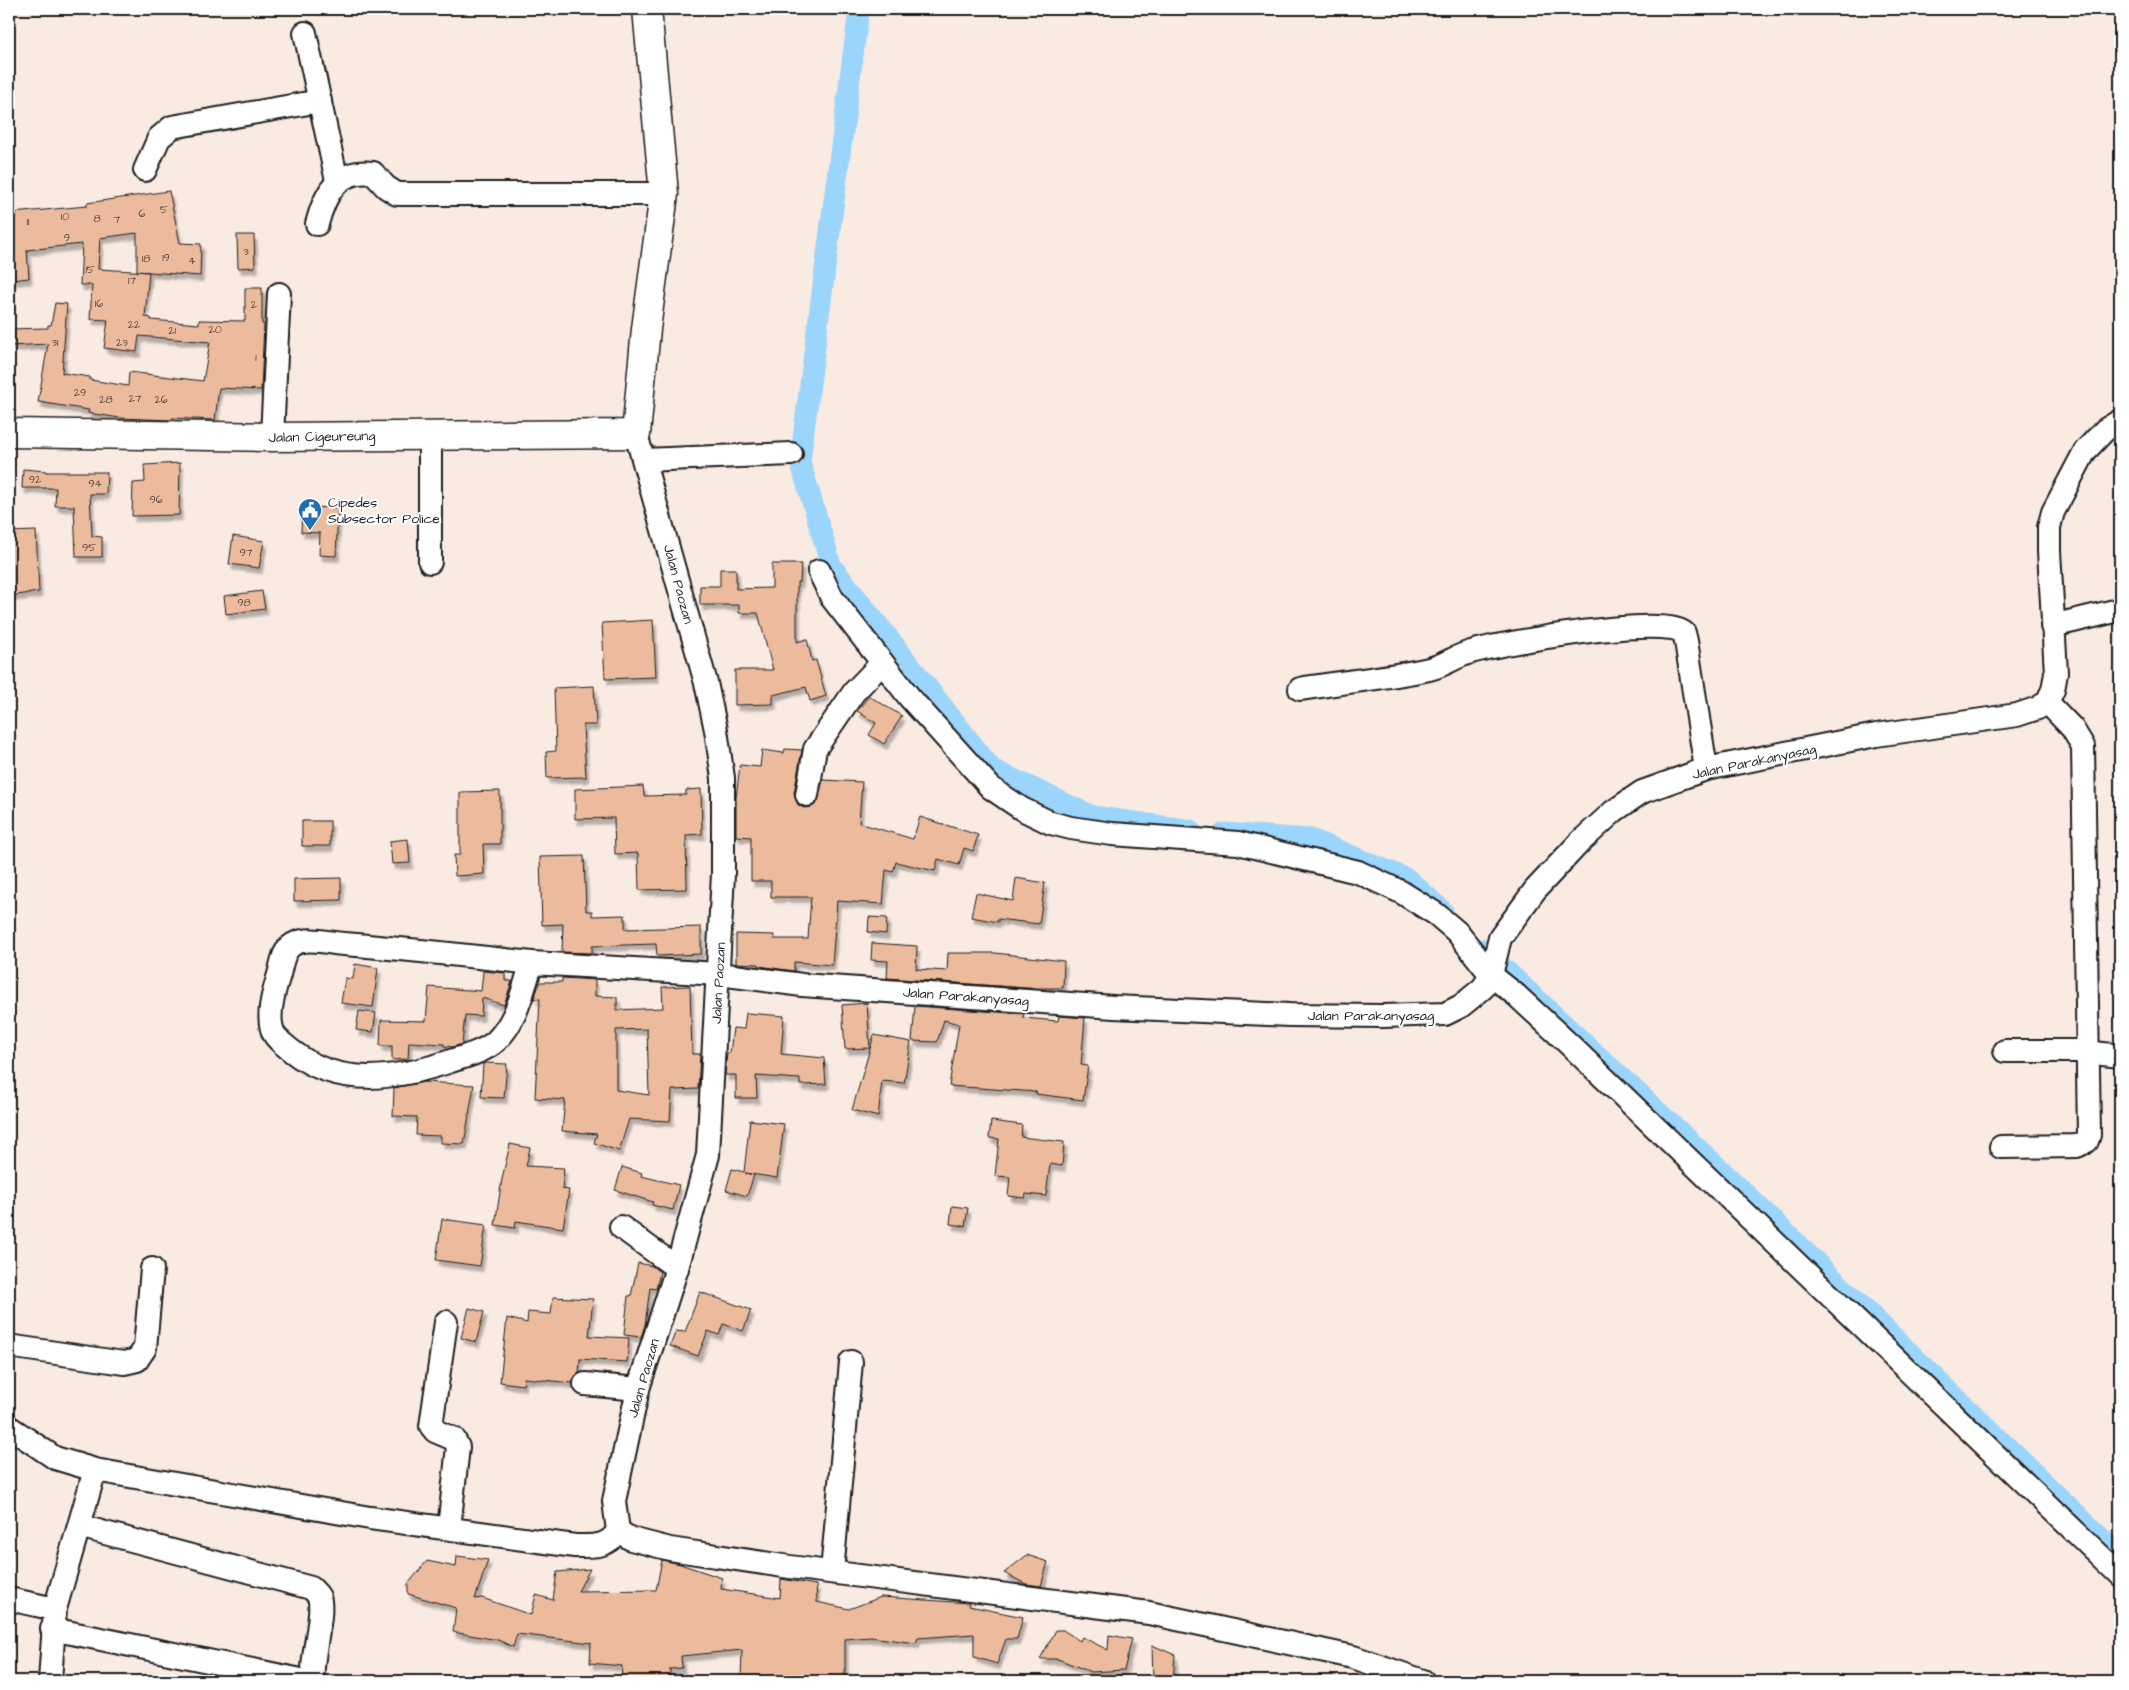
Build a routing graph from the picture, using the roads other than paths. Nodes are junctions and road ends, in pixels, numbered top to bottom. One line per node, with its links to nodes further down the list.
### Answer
1 (647, 9): 6 (street)
2 (306, 33): 3 (street)
3 (320, 101): 4 (street); 5 (street)
4 (145, 170)
5 (337, 181): 6 (street); 7 (street)
6 (664, 194): 11 (street)
7 (317, 224)
8 (279, 294): 13 (street)
9 (2120, 421): 19 (street)
10 (9, 433): 13 (street, Jalan Cigeureung)
11 (636, 434): 12 (street, Jalan Cigeureung); 15 (street, Jalan Paozan)
12 (430, 435): 13 (street, Jalan Cigeureung); 16 (street)
13 (272, 437)
14 (791, 454): 15 (street)
15 (644, 460): 27 (street, Jalan Paozan)
16 (430, 562)
17 (819, 571): 20 (street)
18 (2119, 610): 19 (street)
19 (2052, 626): 22 (street)
20 (882, 663): 24 (street); 26 (street)
21 (1300, 689): 23 (street)
22 (2047, 702): 23 (street, Jalan Parakanyasag); 29 (street)
23 (1706, 769): 26 (street, Jalan Parakanyasag)
24 (807, 795)
25 (532, 963): 25 (street, Jalan Parakanyasag); 27 (street, Jalan Parakanyasag)
26 (1492, 969): 27 (street, Jalan Parakanyasag); 46 (street)
27 (719, 974): 33 (street, Jalan Paozan)
28 (2005, 1051): 29 (street)
29 (2087, 1053): 30 (street); 31 (street)
30 (2120, 1056)
31 (2001, 1147)
32 (621, 1227): 33 (street)
33 (677, 1268): 39 (street, Jalan Paozan)
34 (152, 1269): 36 (street)
35 (446, 1322): 43 (street)
36 (9, 1349)
37 (851, 1362): 45 (street)
38 (585, 1384): 39 (street)
39 (638, 1388): 44 (street, Jalan Paozan)
40 (9, 1427): 41 (street)
41 (95, 1470): 42 (street); 43 (street)
42 (79, 1526): 48 (street); 51 (street)
43 (449, 1528): 44 (street)
44 (618, 1531): 45 (street)
45 (832, 1572): 52 (street)
46 (2120, 1575)
47 (9, 1599): 48 (street)
48 (53, 1619): 49 (street); 50 (street)
49 (50, 1681)
50 (306, 1681)
51 (313, 1681)
52 (1423, 1681)

